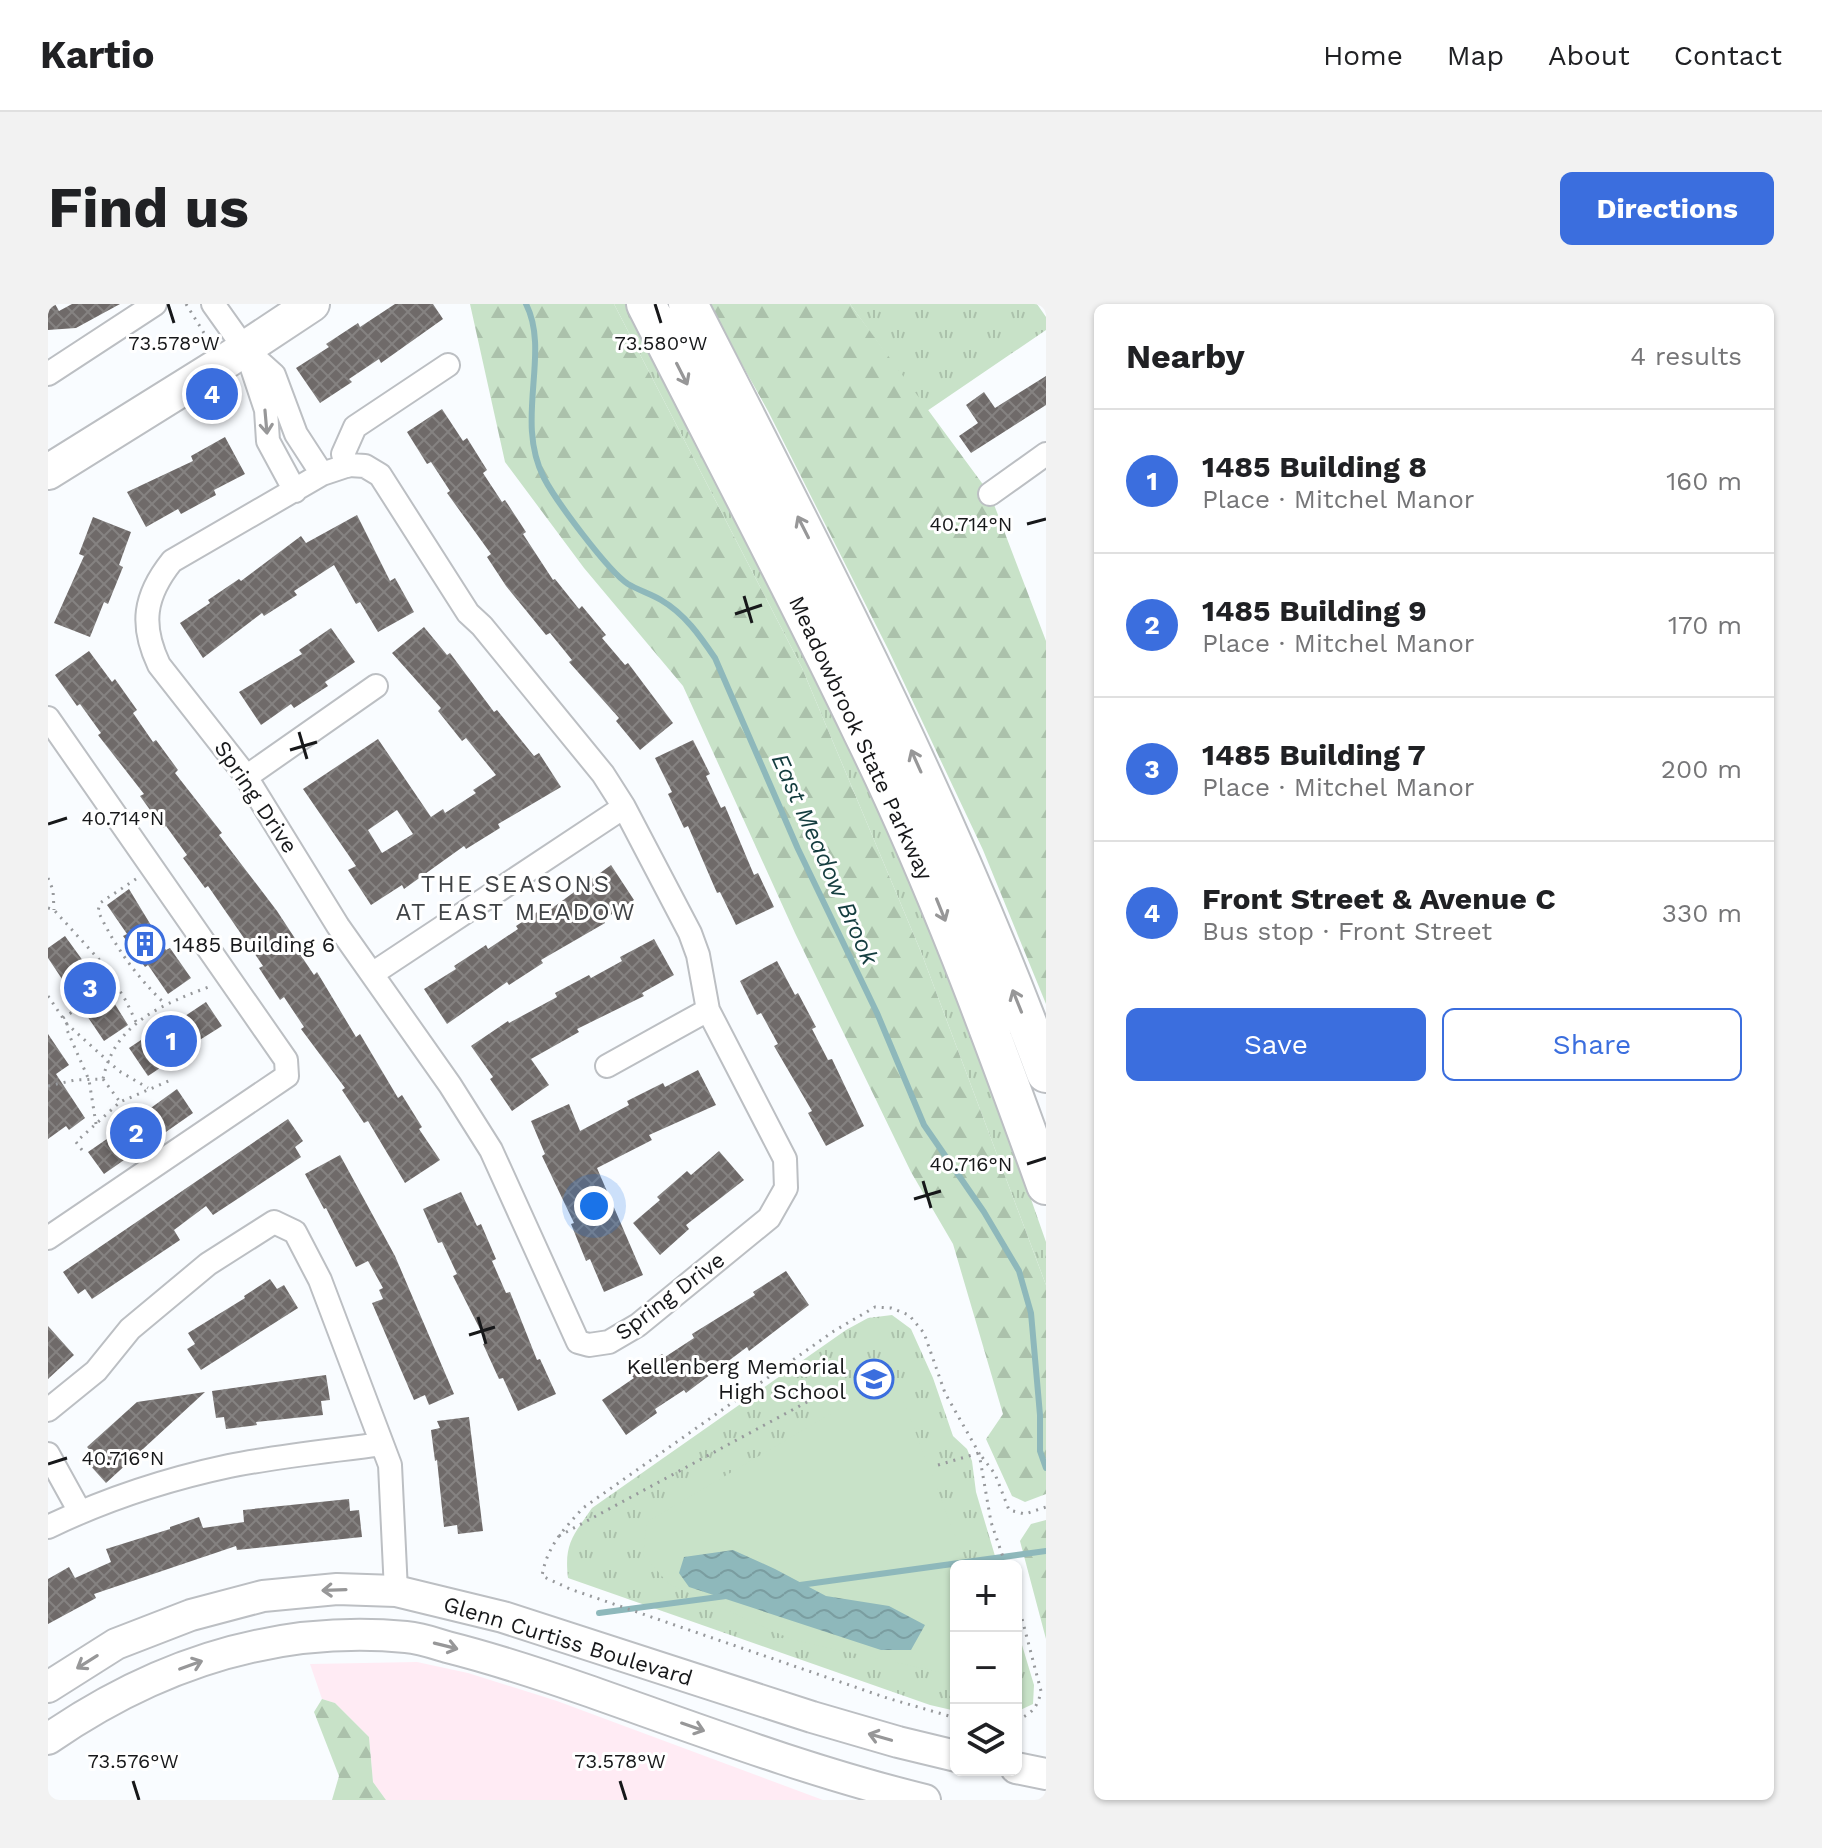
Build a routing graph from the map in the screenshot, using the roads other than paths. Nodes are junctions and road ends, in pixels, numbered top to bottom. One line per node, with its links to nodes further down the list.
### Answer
1 (155, 304): 8 (street)
2 (213, 304): 6 (street)
3 (312, 304): 6 (main road)
4 (646, 304): 23 (highway, Meadowbrook State Parkway, one-way to 23)
5 (688, 304): 22 (highway, Meadowbrook State Parkway, one-way to 5)
6 (234, 356): 11 (main road); 12 (street); 13 (street, one-way to 13)
7 (448, 365): 10 (street)
8 (48, 374)
9 (1046, 454): 14 (street)
10 (347, 466): 12 (street, Spring Drive); 18 (street, Spring Drive)
11 (48, 472)
12 (322, 474): 13 (street, Spring Drive)
13 (295, 491): 17 (street, Spring Drive)
14 (990, 494)
15 (376, 686): 17 (street)
16 (48, 718): 24 (street)
17 (246, 777): 19 (street, Spring Drive)
18 (624, 807): 19 (street); 20 (street, Spring Drive)
19 (372, 974): 20 (street, Spring Drive)
20 (708, 1010): 21 (street)
21 (607, 1066)
22 (1046, 1073)
23 (1046, 1185)
24 (48, 1238)
25 (48, 1410): 26 (street)
26 (382, 1444): 28 (street); 30 (street)
27 (48, 1454): 28 (street)
28 (80, 1512): 29 (street)
29 (48, 1527)
30 (396, 1591): 31 (main road, Glenn Curtiss Boulevard, one-way to 31); 33 (main road, Glenn Curtiss Boulevard, one-way to 30)
31 (48, 1687)
32 (48, 1739): 36 (main road, Glenn Curtiss Boulevard, one-way to 36)
33 (950, 1755)
34 (1022, 1769): 35 (main road)
35 (1046, 1774)
36 (925, 1800)

